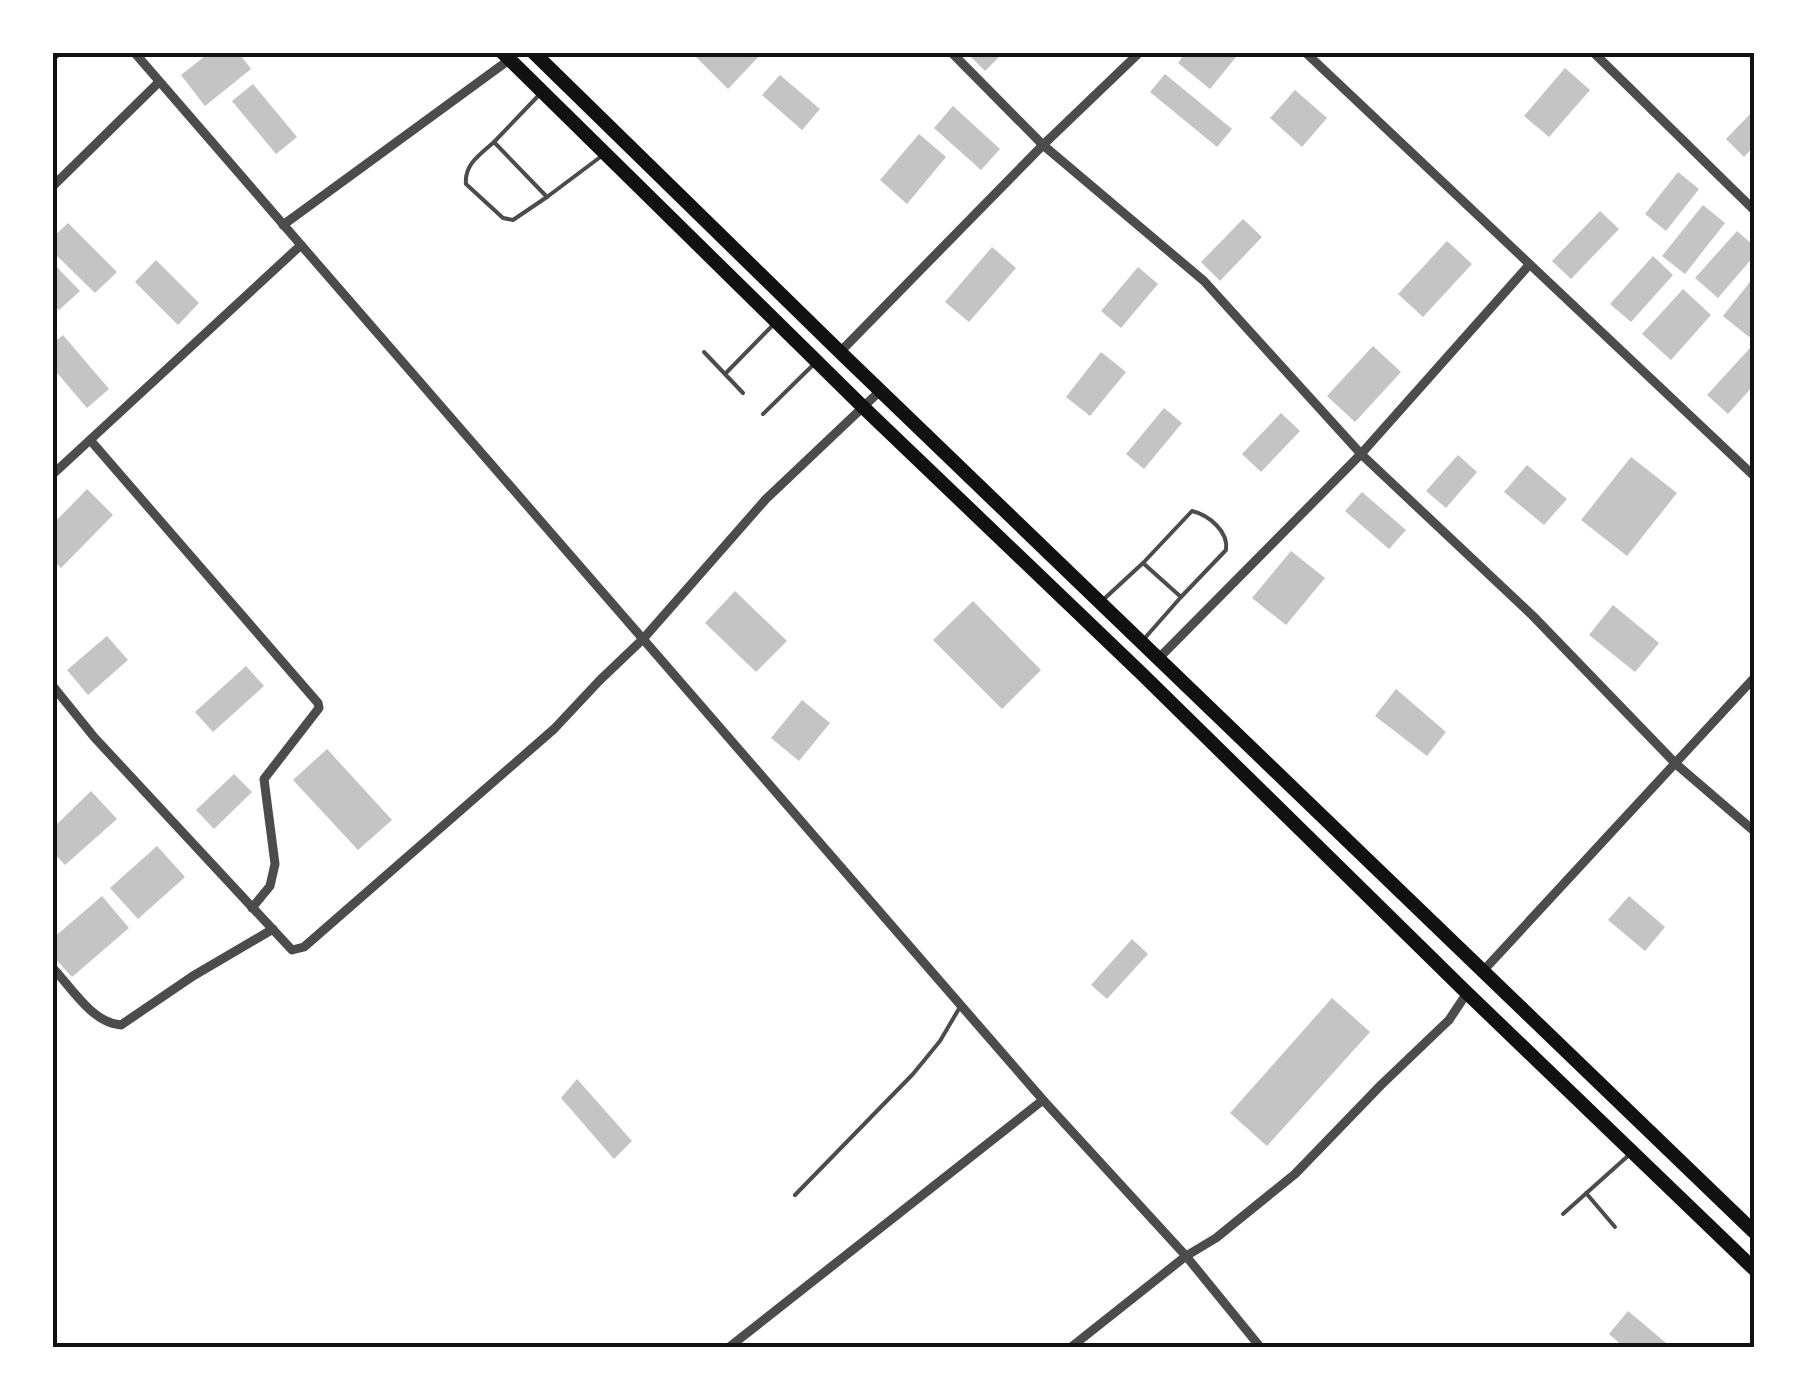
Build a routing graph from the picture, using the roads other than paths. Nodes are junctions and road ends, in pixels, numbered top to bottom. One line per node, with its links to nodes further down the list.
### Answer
1 (134, 52): 8 (street)
2 (533, 52): 21 (highway)
3 (951, 52): 11 (street)
4 (1140, 52): 11 (street)
5 (1305, 52): 18 (street)
6 (1593, 52): 15 (street)
7 (505, 56): 9 (highway); 16 (street)
8 (159, 82): 13 (street); 16 (street)
9 (542, 92): 10 (lane); 12 (highway)
10 (494, 142): 14 (lane); 14 (lane)
11 (1044, 145): 21 (street); 29 (street)
12 (605, 153): 14 (lane); 19 (highway)
13 (52, 187)
14 (548, 197)
15 (1754, 210)
16 (283, 225): 17 (street)
17 (301, 245): 28 (street); 35 (street)
18 (1530, 265): 29 (street); 31 (street)
19 (777, 322): 22 (highway); 23 (lane)
20 (704, 352): 23 (lane)
21 (840, 352): 24 (highway)
22 (817, 361): 26 (highway); 27 (lane)
23 (725, 374): 25 (lane)
24 (880, 391): 26 (street); 34 (highway)
25 (742, 393)
26 (863, 407): 35 (street); 46 (highway)
27 (763, 414)
28 (91, 441): 30 (street); 42 (street)
29 (1361, 454): 37 (street); 40 (street)
30 (52, 476)
31 (1754, 476)
32 (1143, 563): 33 (lane); 33 (lane); 34 (lane)
33 (1181, 597): 36 (lane)
34 (1100, 603): 36 (highway)
35 (643, 639): 43 (street); 47 (street)
36 (1141, 642): 37 (highway)
37 (1158, 659): 45 (highway)
38 (1754, 678): 40 (street)
39 (52, 685): 42 (street)
40 (1676, 764): 41 (street); 45 (street)
41 (1754, 831)
42 (252, 908): 43 (street)
43 (273, 930): 44 (street)
44 (52, 967)
45 (1483, 971): 54 (highway)
46 (1467, 993): 49 (highway); 55 (street)
47 (961, 1005): 48 (street); 51 (lane)
48 (1043, 1100): 55 (street); 57 (street)
49 (1633, 1152): 50 (lane); 56 (highway)
50 (1586, 1193): 52 (lane); 53 (lane)
51 (795, 1194)
52 (1563, 1214)
53 (1616, 1226)
54 (1754, 1232)
55 (1186, 1256): 58 (street); 59 (street)
56 (1754, 1269)
57 (728, 1348)
58 (1070, 1348)
59 (1261, 1348)

